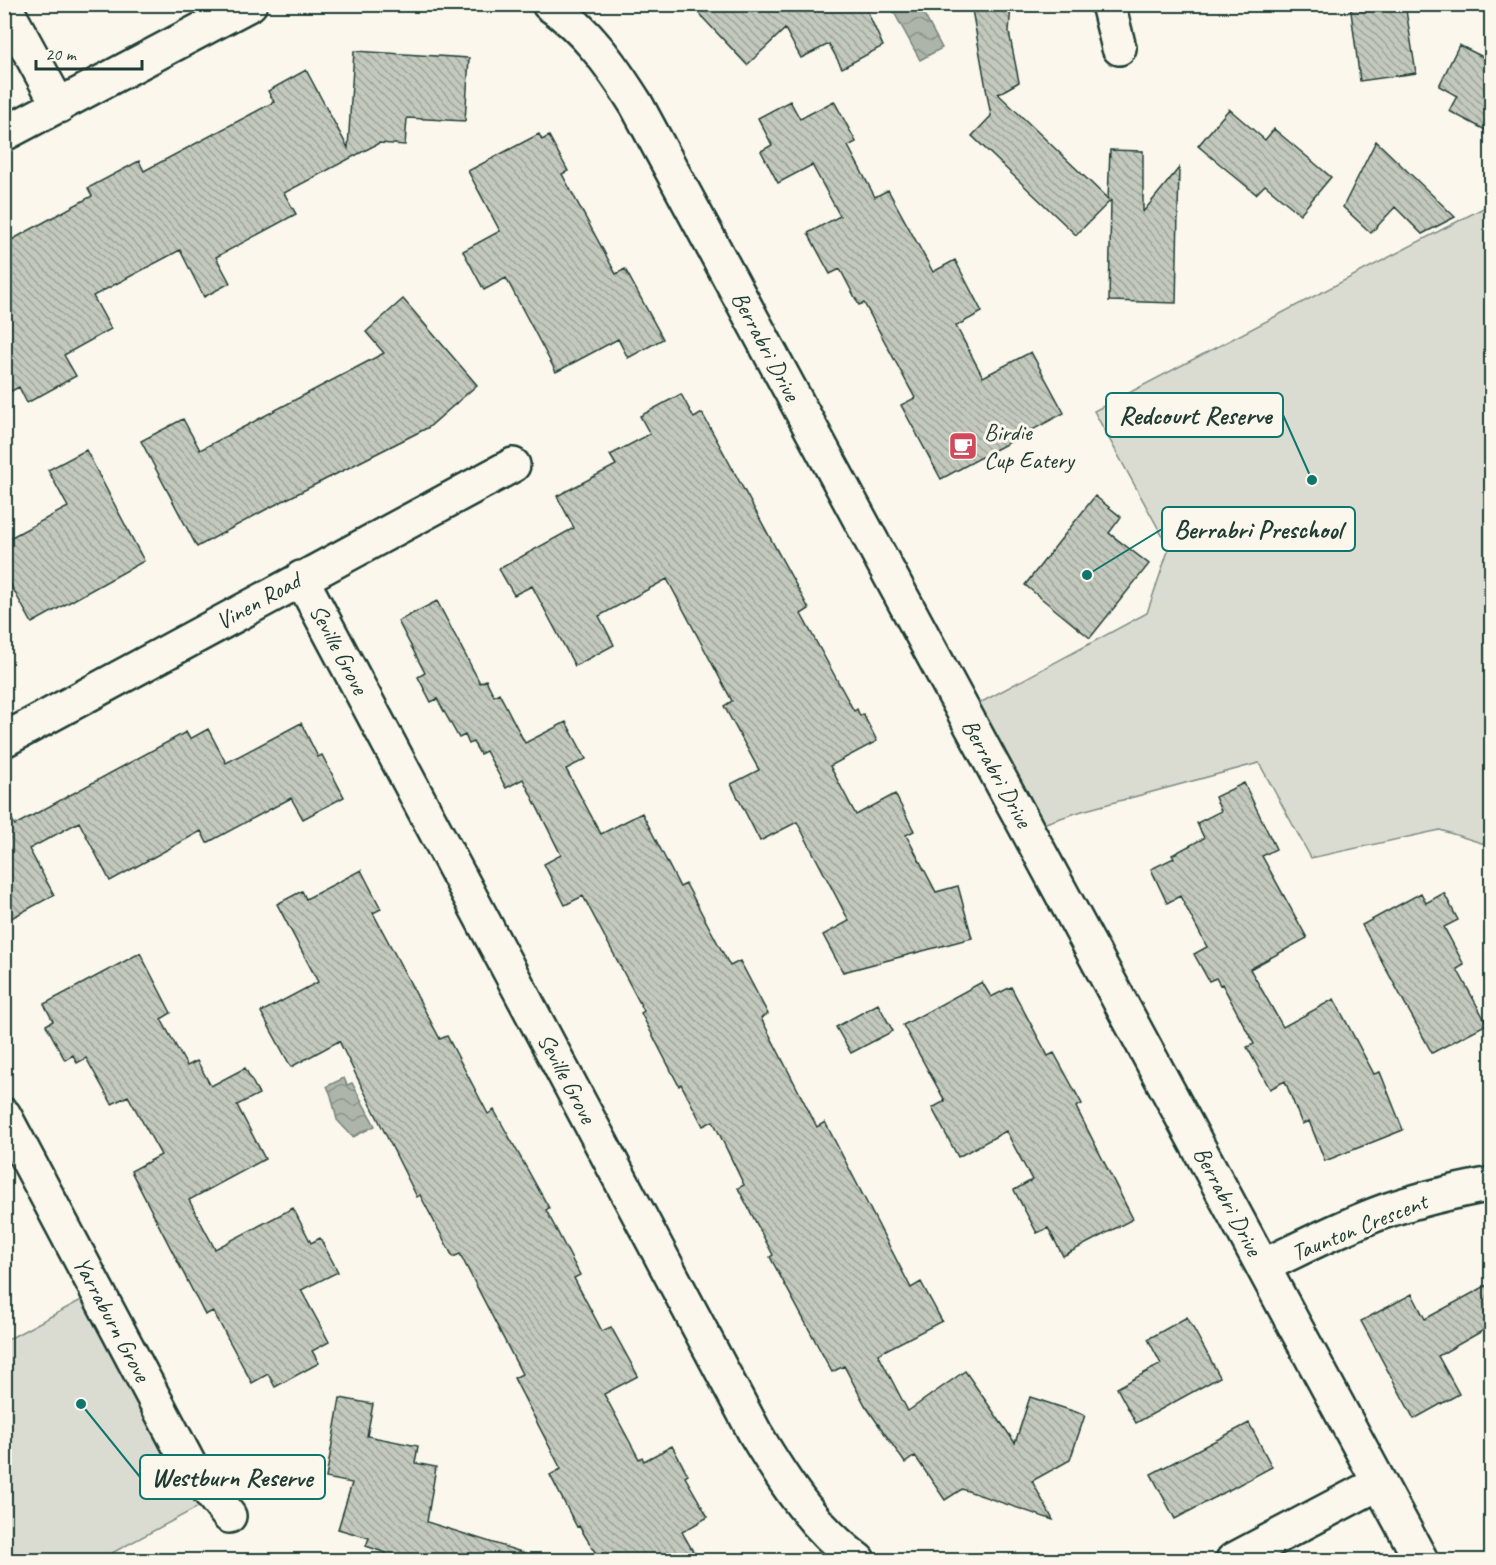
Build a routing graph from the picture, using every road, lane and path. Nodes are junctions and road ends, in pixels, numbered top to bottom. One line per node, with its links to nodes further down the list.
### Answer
1 (250, 4): 6 (street)
2 (549, 4): 13 (street, Berrabri Drive)
3 (1108, 4): 5 (street)
4 (4, 5): 6 (street)
5 (1119, 48)
6 (58, 106): 7 (street)
7 (4, 134)
8 (513, 465): 9 (street, Vinen Road)
9 (301, 578): 10 (street, Vinen Road); 16 (street, Seville Grove)
10 (4, 740)
11 (4, 1115): 15 (street, Yarraburn Grove)
12 (1491, 1184): 13 (street, Taunton Crescent)
13 (1263, 1266): 14 (street, Berrabri Drive)
14 (1379, 1483): 17 (street); 18 (street, Berrabri Drive)
15 (229, 1516)
16 (858, 1560)
17 (1233, 1560)
18 (1420, 1560)

